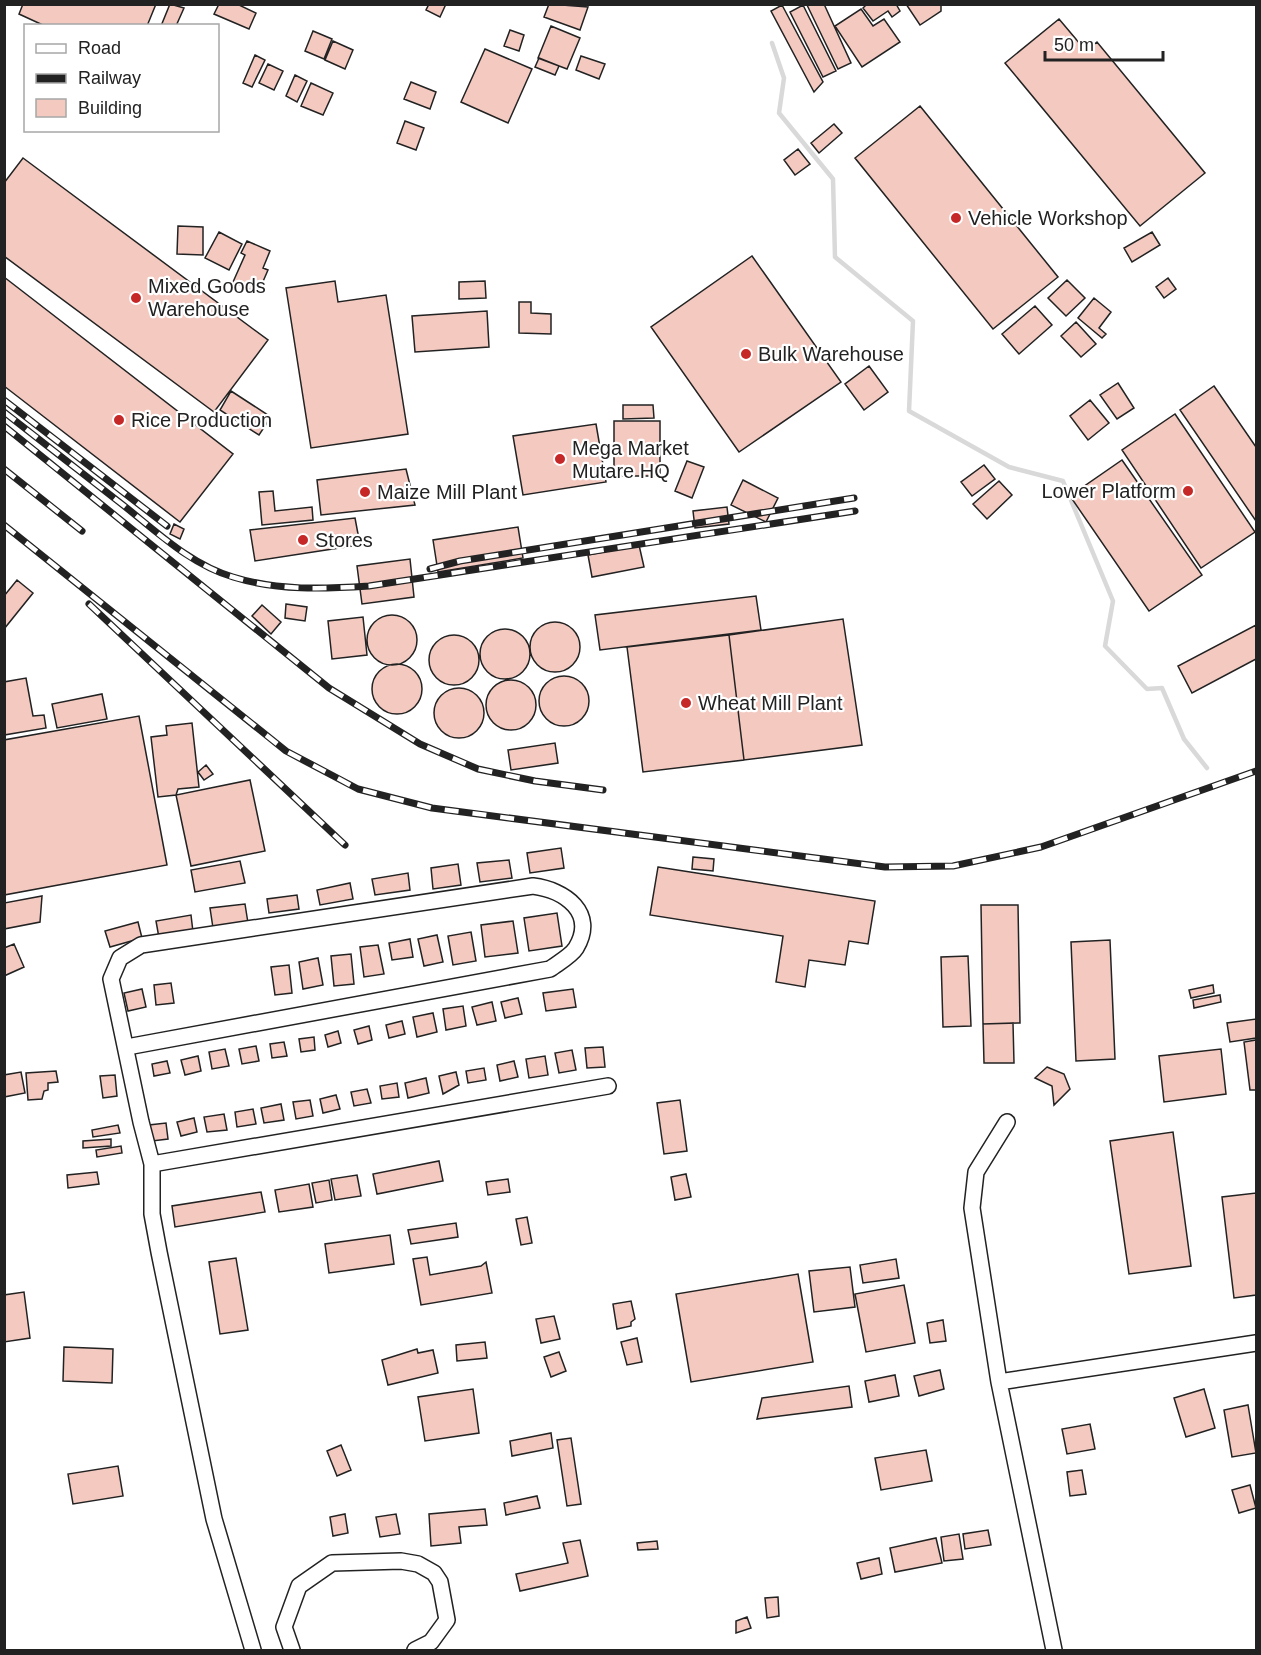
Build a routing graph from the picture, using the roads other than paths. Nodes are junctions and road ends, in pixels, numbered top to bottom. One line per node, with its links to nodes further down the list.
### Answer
1 (127, 1047): 1 (street); 4 (street)
2 (608, 1086): 4 (street)
3 (1007, 1122): 6 (street)
4 (152, 1164): 7 (street)
5 (1257, 1343): 6 (street)
6 (999, 1382): 10 (street)
7 (253, 1650)
8 (292, 1650): 9 (street)
9 (415, 1650)
10 (1053, 1650)

